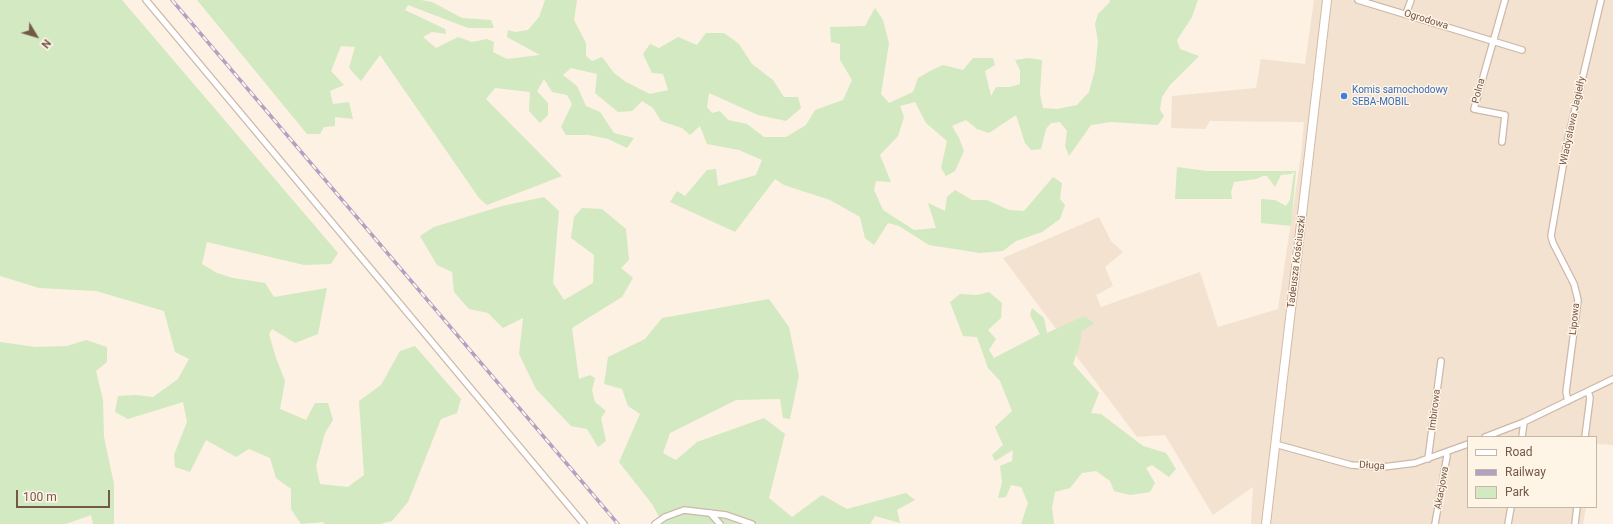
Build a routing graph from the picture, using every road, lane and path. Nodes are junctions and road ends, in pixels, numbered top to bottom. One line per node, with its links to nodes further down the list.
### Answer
1 (146, 0): 27 (street)
2 (1327, 0): 20 (main road, Tadeusza Kościuszki)
3 (1358, 0): 7 (street, Ogrodowa)
4 (1411, 0): 7 (street)
5 (1505, 0): 8 (street, Polna)
6 (1601, 0): 11 (street, Władysława Jagiełły)
7 (1406, 14): 8 (street, Ogrodowa)
8 (1493, 40): 9 (street); 10 (street, Polna)
9 (1522, 50)
10 (1502, 142)
11 (1553, 243): 15 (street, Lipowa)
12 (1441, 361): 23 (street, Imbirowa)
13 (1613, 379): 14 (street)
14 (1588, 391): 15 (street); 19 (street)
15 (1568, 401): 16 (street)
16 (1524, 422): 17 (street); 18 (street)
17 (1488, 436)
18 (1522, 436)
19 (1585, 436)
20 (1276, 444): 23 (street, Długa); 31 (main road, Tadeusza Kościuszki)
21 (1467, 444): 22 (street, Długa)
22 (1446, 452): 23 (street, Długa); 32 (street, Akacjowa)
23 (1428, 458)
24 (1511, 508): 33 (street)
25 (1577, 508): 34 (street)
26 (710, 513): 28 (street); 29 (street); 30 (street)
27 (584, 524)
28 (655, 524)
29 (720, 524)
30 (752, 524)
31 (1266, 524)
32 (1435, 524)
33 (1508, 524)
34 (1576, 524)

